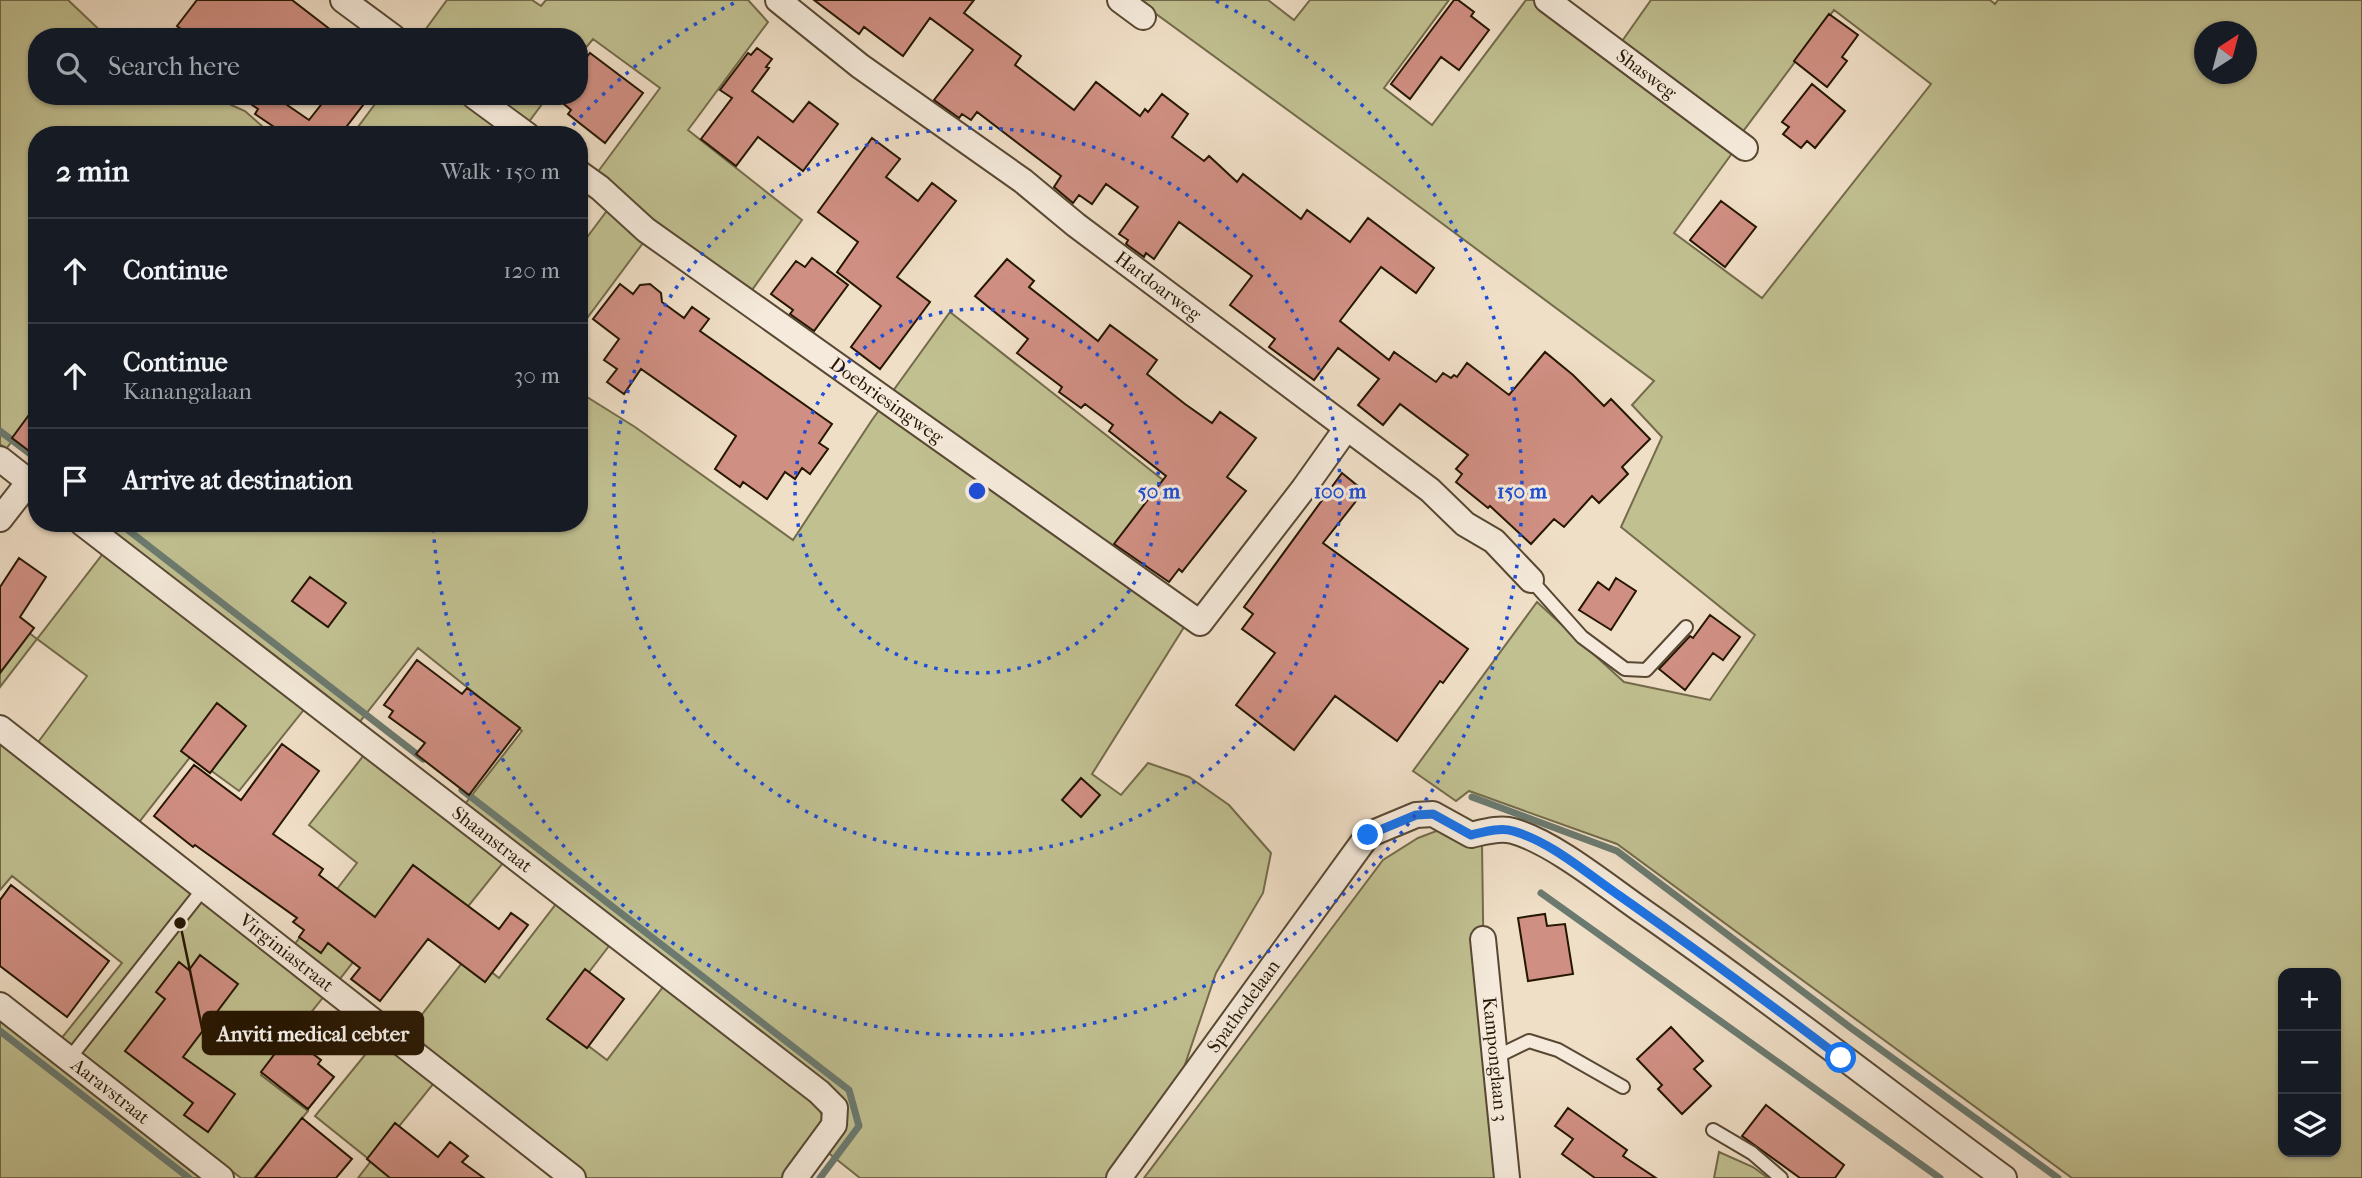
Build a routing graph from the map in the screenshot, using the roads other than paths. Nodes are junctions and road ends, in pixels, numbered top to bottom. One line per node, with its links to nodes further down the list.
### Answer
1 (343, 0): 6 (street)
2 (778, 0): 11 (street, Hardoarweg)
3 (1121, 0): 5 (street)
4 (1547, 0): 9 (street, Shasweg)
5 (1143, 17)
6 (381, 28)
7 (486, 105): 8 (street)
8 (515, 126)
9 (1745, 148)
10 (588, 179): 11 (street, Doebriesingweg)
11 (1346, 429): 17 (street, Hardoarweg)
12 (0, 459): 13 (street)
13 (28, 481)
14 (28, 490): 15 (street)
15 (0, 519)
16 (94, 532): 29 (street, Shaanstraat)
17 (1531, 580): 18 (lane)
18 (1686, 627)
19 (0, 728): 20 (street, Virginiastraat)
20 (204, 888): 24 (lane); 28 (street, Virginiastraat)
21 (1483, 939): 23 (street, Kamponglaan 3)
22 (0, 1005): 24 (street, Aaravstraat)
23 (1496, 1057): 25 (lane); 31 (street, Kamponglaan 3)
24 (69, 1059): 27 (street, Aaravstraat)
25 (1623, 1087)
26 (1713, 1130): 32 (lane)
27 (221, 1178)
28 (573, 1178)
29 (794, 1178)
30 (1119, 1178): 33 (street, Spathodelaan)
31 (1507, 1178)
32 (1781, 1178)
33 (2004, 1178)

